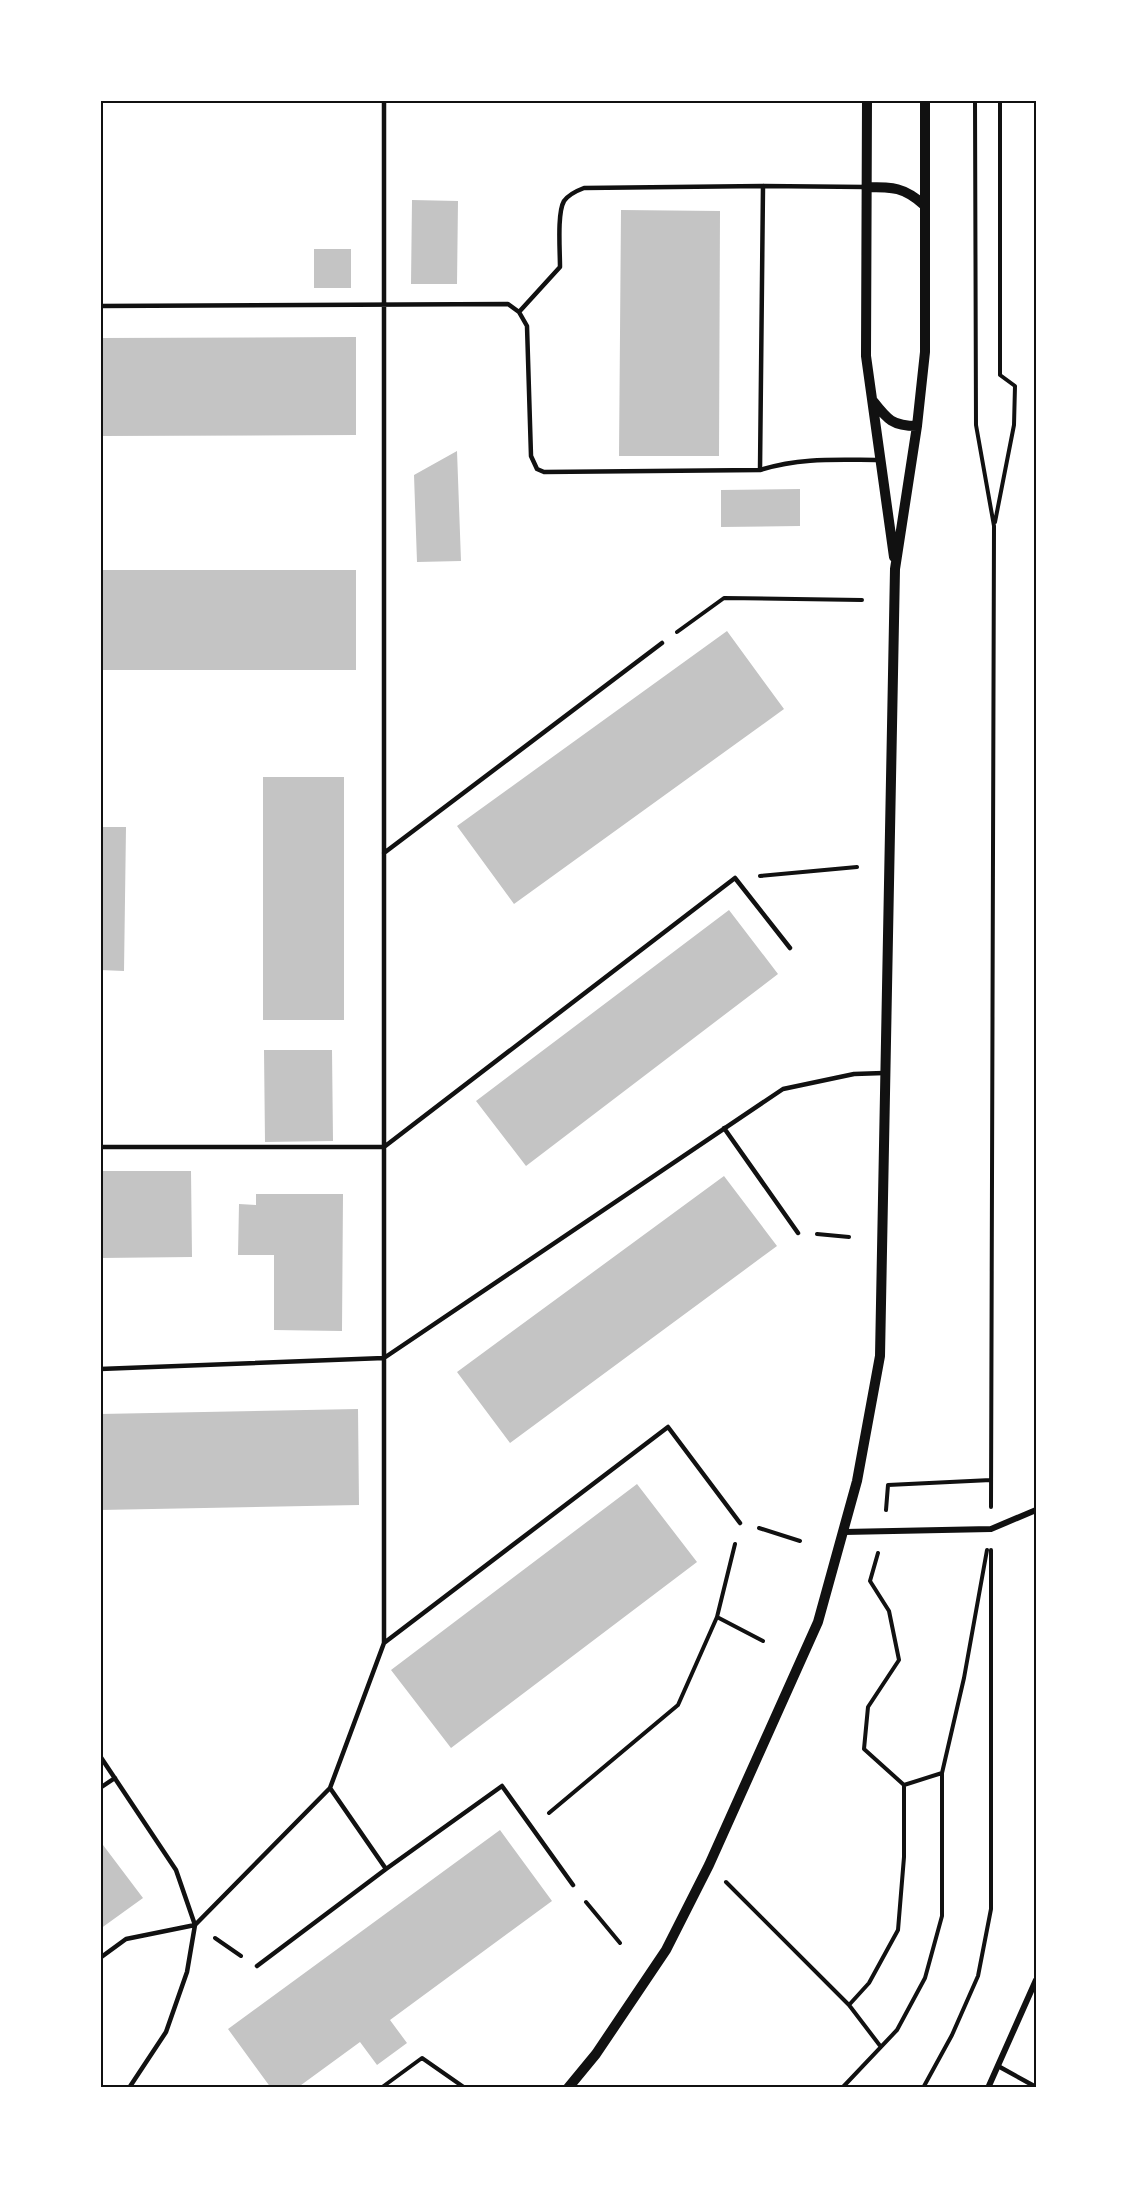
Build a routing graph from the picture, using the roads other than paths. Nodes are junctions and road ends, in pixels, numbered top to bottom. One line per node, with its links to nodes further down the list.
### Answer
1 (384, 100): 8 (lane)
2 (867, 100): 5 (street)
3 (925, 100): 6 (street)
4 (763, 186): 5 (lane); 9 (lane); 13 (lane)
5 (866, 188): 6 (street); 10 (street)
6 (924, 205): 11 (street)
7 (100, 306): 8 (lane)
8 (384, 306): 9 (lane); 16 (lane)
9 (519, 312): 13 (lane)
10 (871, 398): 11 (street); 12 (street)
11 (917, 426): 14 (street)
12 (880, 460): 13 (lane); 14 (street)
13 (760, 470)
14 (895, 569): 18 (street)
15 (662, 643): 16 (lane)
16 (384, 853): 21 (lane)
17 (790, 948): 21 (lane)
18 (884, 1072): 19 (lane); 27 (street)
19 (724, 1128): 22 (lane); 23 (lane)
20 (100, 1147): 21 (lane)
21 (384, 1147): 23 (lane)
22 (798, 1233)
23 (384, 1358): 24 (lane); 28 (lane)
24 (100, 1369)
25 (1036, 1510): 27 (street)
26 (740, 1523): 28 (lane)
27 (844, 1532): 42 (street)
28 (384, 1643): 32 (lane)
29 (100, 1756): 30 (lane)
30 (115, 1778): 31 (lane); 35 (lane)
31 (100, 1788)
32 (330, 1788): 33 (lane); 35 (lane)
33 (386, 1869): 34 (lane); 37 (lane)
34 (573, 1885)
35 (195, 1925): 36 (lane); 41 (lane)
36 (100, 1958)
37 (257, 1966)
38 (1036, 1980): 39 (street)
39 (998, 2066): 40 (lane); 43 (street)
40 (1036, 2087)
41 (129, 2088)
42 (568, 2088)
43 (988, 2088)

